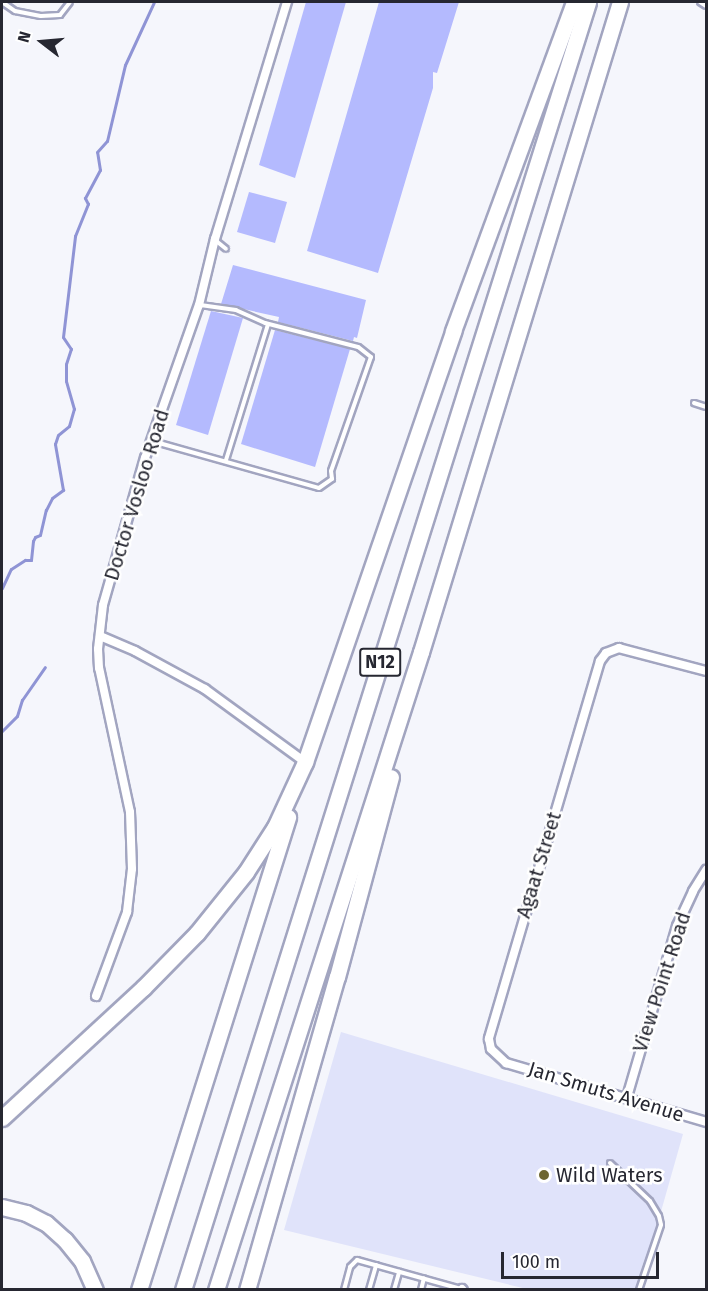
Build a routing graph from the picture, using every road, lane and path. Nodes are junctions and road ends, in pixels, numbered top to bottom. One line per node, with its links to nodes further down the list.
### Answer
1 (2, 2): 2 (lane)
2 (70, 2)
3 (287, 2): 9 (street, Doctor Vosloo Road)
4 (574, 2): 20 (highway)
5 (588, 2): 36 (highway, N12)
6 (620, 2): 18 (highway, N12)
7 (700, 2): 8 (lane)
8 (706, 6)
9 (214, 239): 10 (lane); 11 (street, Doctor Vosloo Road)
10 (226, 249)
11 (199, 305): 12 (lane); 15 (street, Doctor Vosloo Road)
12 (268, 324): 16 (lane); 16 (lane)
13 (693, 403): 14 (lane)
14 (706, 407)
15 (153, 441): 16 (lane); 17 (street, Doctor Vosloo Road)
16 (226, 460)
17 (100, 636): 20 (street); 22 (street, Doctor Vosloo Road)
18 (421, 652): 37 (highway, N12); 38 (highway)
19 (706, 671): 23 (street, Agaat Street)
20 (305, 762): 25 (highway); 35 (highway)
21 (706, 870): 24 (street, View Point Road)
22 (96, 996)
23 (506, 1062): 24 (street, Jan Smuts Avenue)
24 (627, 1097): 26 (street, Jan Smuts Avenue)
25 (2, 1118)
26 (706, 1122)
27 (610, 1163): 43 (lane)
28 (2, 1207): 34 (highway)
29 (376, 1265): 30 (lane); 39 (lane); 40 (lane)
30 (399, 1272): 31 (lane); 41 (lane)
31 (424, 1278): 32 (lane); 42 (lane)
32 (448, 1287): 33 (lane)
33 (462, 1289)
34 (95, 1290)
35 (139, 1290)
36 (183, 1290)
37 (216, 1290)
38 (247, 1290)
39 (344, 1290)
40 (369, 1290)
41 (394, 1290)
42 (421, 1290)
43 (639, 1290)

